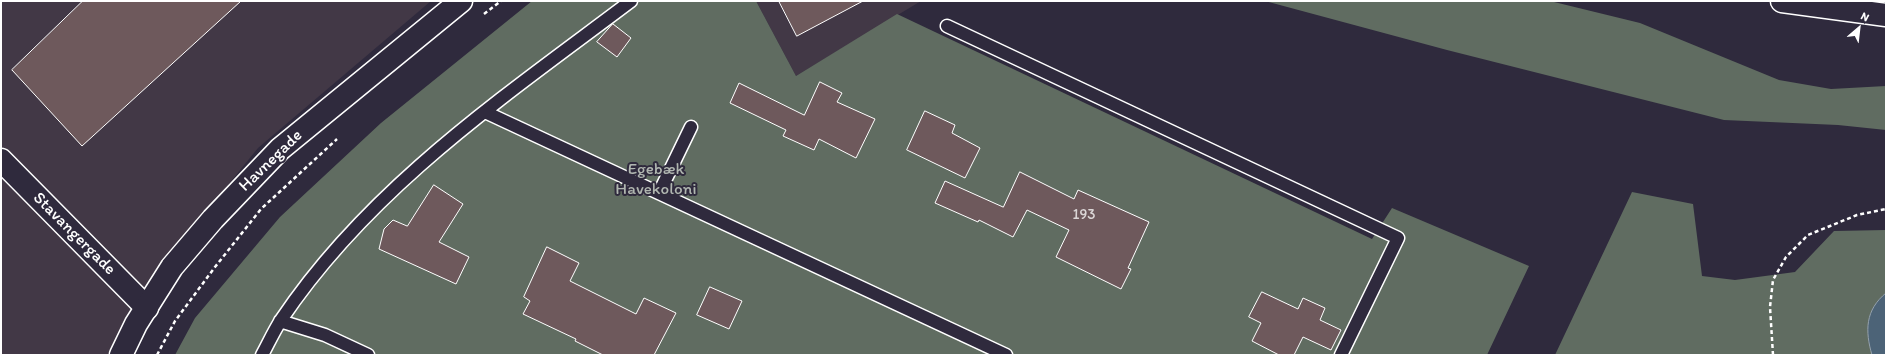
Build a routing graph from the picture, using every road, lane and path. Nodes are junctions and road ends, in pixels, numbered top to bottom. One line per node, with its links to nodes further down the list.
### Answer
1 (460, 1): 14 (street, Havnegade)
2 (501, 1): 6 (path)
3 (631, 1): 8 (lane)
4 (1782, 1): 5 (street)
5 (1886, 14)
6 (483, 16)
7 (947, 26): 21 (lane)
8 (485, 112): 12 (lane); 15 (lane)
9 (691, 127): 12 (lane)
10 (341, 135): 17 (path)
11 (1, 160): 14 (street, Stavangergade)
12 (659, 193): 20 (lane)
13 (1886, 209): 22 (path)
14 (147, 308): 16 (street, Havnegade)
15 (280, 321): 18 (lane); 19 (lane)
16 (121, 355)
17 (157, 355)
18 (262, 355)
19 (368, 355)
20 (1006, 355)
21 (1341, 355)
22 (1773, 355)

